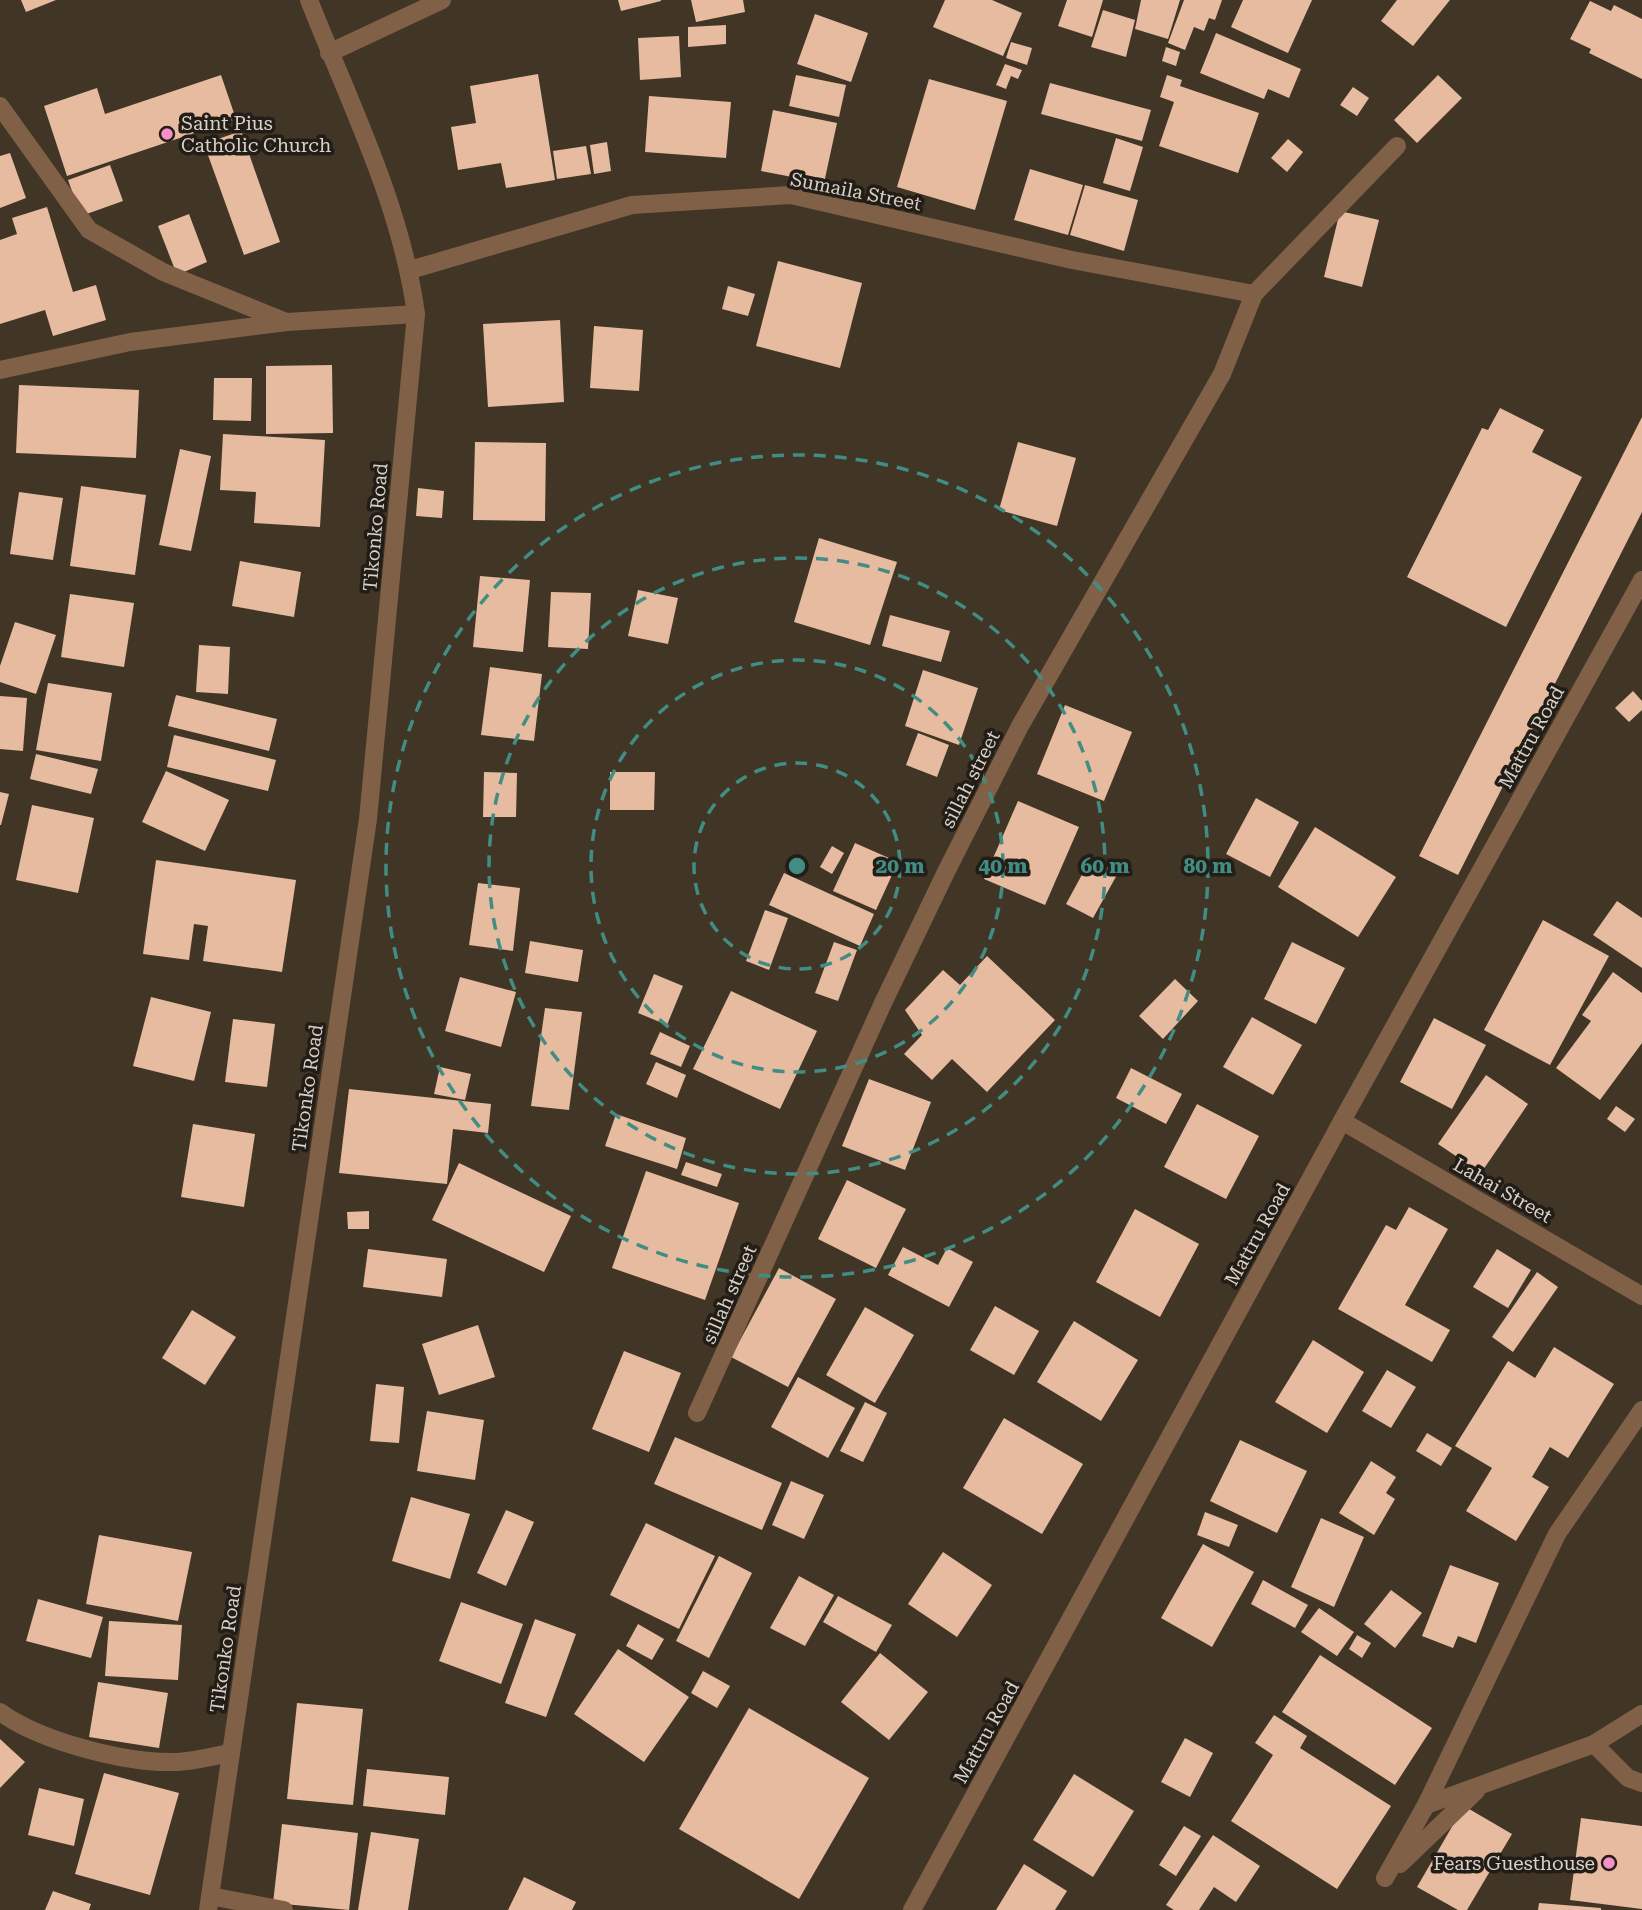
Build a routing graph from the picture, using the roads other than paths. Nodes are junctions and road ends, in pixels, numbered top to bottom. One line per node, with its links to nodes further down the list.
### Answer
1 (309, 0): 3 (street, Tikonko Road)
2 (443, 0): 3 (street)
3 (329, 53): 6 (street, Tikonko Road)
4 (0, 106): 9 (street)
5 (1397, 146): 7 (street)
6 (410, 270): 7 (street, Sumaila Street); 8 (street, Tikonko Road)
7 (1254, 293): 15 (street, sillah street)
8 (416, 314): 9 (street); 19 (street, Tikonko Road)
9 (287, 322): 10 (street)
10 (0, 370)
11 (1642, 580): 12 (street, Mattru Road)
12 (1342, 1121): 13 (street, Lahai Street); 25 (street, Mattru Road)
13 (1642, 1296)
14 (1642, 1410): 22 (street)
15 (697, 1413)
16 (0, 1712): 19 (street)
17 (1642, 1714): 18 (street)
18 (1594, 1744): 20 (street); 21 (street)
19 (231, 1753): 23 (street, Tikonko Road)
20 (1642, 1783)
21 (1479, 1788): 22 (street); 22 (street)
22 (1426, 1805)
23 (209, 1903): 24 (street)
24 (284, 1910)
25 (912, 1910)

